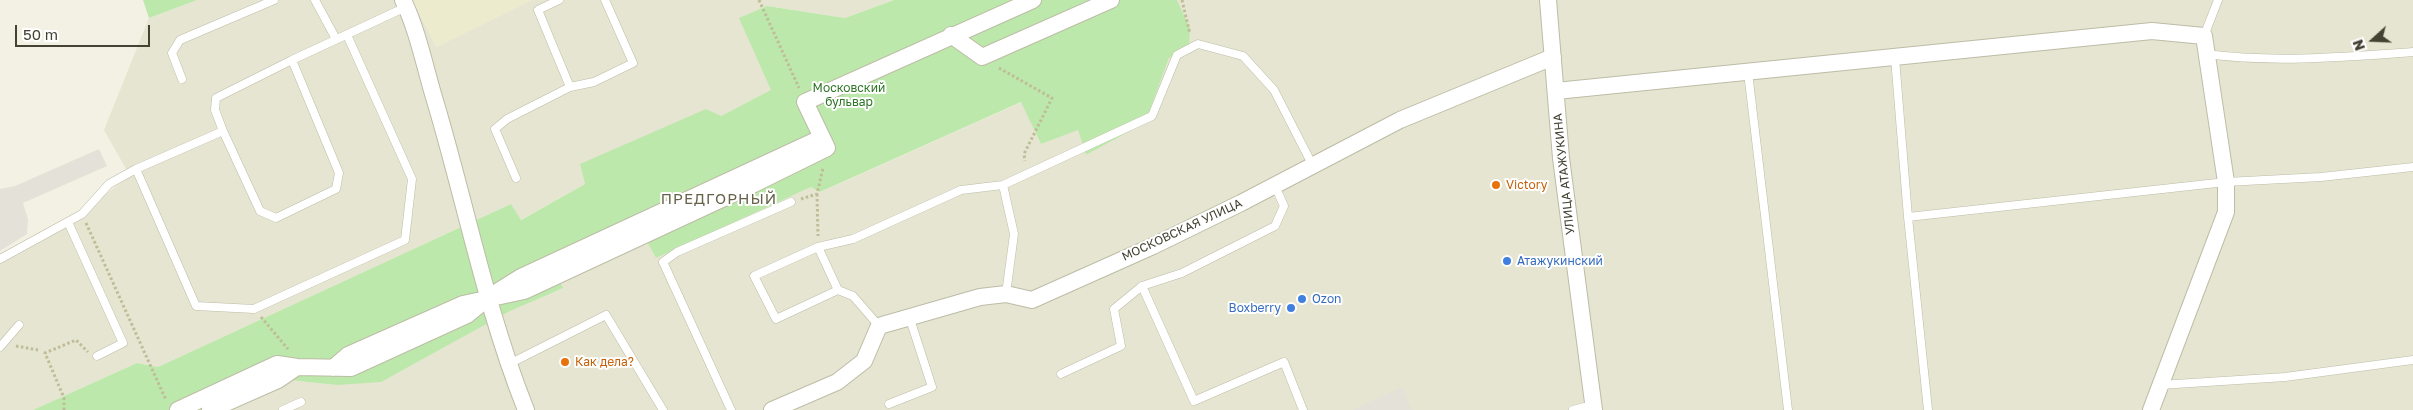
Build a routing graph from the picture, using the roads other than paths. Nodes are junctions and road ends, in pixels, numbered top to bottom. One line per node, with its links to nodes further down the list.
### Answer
1 (274, 0): 20 (lane)
2 (315, 0): 13 (lane)
3 (558, 0): 21 (lane)
4 (605, 0): 21 (lane)
5 (1033, 0): 11 (street)
6 (1111, 0): 11 (street)
7 (1548, 0): 16 (street)
8 (2218, 0): 12 (lane)
9 (405, 3): 10 (lane); 39 (street)
10 (346, 35): 13 (lane); 26 (lane)
11 (951, 35): 39 (street)
12 (2204, 36): 15 (street); 17 (street)
13 (336, 39): 18 (lane)
14 (2413, 52): 15 (lane)
15 (2206, 54): 28 (street)
16 (1553, 57): 22 (street, УЛИЦА АТАЖУКИНА); 24 (street, МОСКОВСКАЯ УЛИЦА)
17 (1895, 58): 19 (street); 32 (lane)
18 (292, 60): 23 (lane); 23 (lane)
19 (1748, 72): 22 (street); 61 (lane)
20 (182, 79)
21 (570, 87): 27 (lane)
22 (1556, 91): 53 (street, УЛИЦА АТАЖУКИНА)
23 (223, 131): 26 (lane)
24 (1313, 166): 29 (lane); 30 (street, МОСКОВСКАЯ УЛИЦА)
25 (2413, 167): 28 (lane)
26 (136, 169): 33 (lane)
27 (516, 178)
28 (2226, 182): 32 (lane); 48 (street)
29 (1003, 185): 34 (lane); 38 (lane)
30 (1275, 186): 36 (lane); 38 (street, МОСКОВСКАЯ УЛИЦА)
31 (791, 202): 57 (lane)
32 (1908, 217): 62 (lane)
33 (68, 222): 35 (lane); 44 (lane)
34 (818, 247): 37 (lane); 37 (lane)
35 (0, 258)
36 (1142, 286): 47 (lane); 59 (lane)
37 (838, 290): 42 (lane)
38 (1006, 294): 40 (street, МОСКОВСКАЯ УЛИЦА)
39 (489, 297): 46 (street); 52 (street)
40 (909, 316): 42 (street, МОСКОВСКАЯ УЛИЦА); 50 (lane)
41 (19, 325): 43 (lane)
42 (879, 326): 58 (street)
43 (2, 347)
44 (97, 356)
45 (2413, 360): 48 (lane)
46 (508, 365): 55 (street); 56 (lane)
47 (1061, 374)
48 (2160, 385): 63 (street)
49 (300, 402): 54 (lane)
50 (889, 404)
51 (172, 406): 52 (street)
52 (207, 406)
53 (1594, 407): 60 (lane)
54 (283, 410)
55 (526, 410)
56 (663, 410)
57 (730, 410)
58 (772, 410)
59 (1303, 410)
60 (1573, 410)
61 (1788, 410)
62 (1928, 410)
63 (2151, 410)

